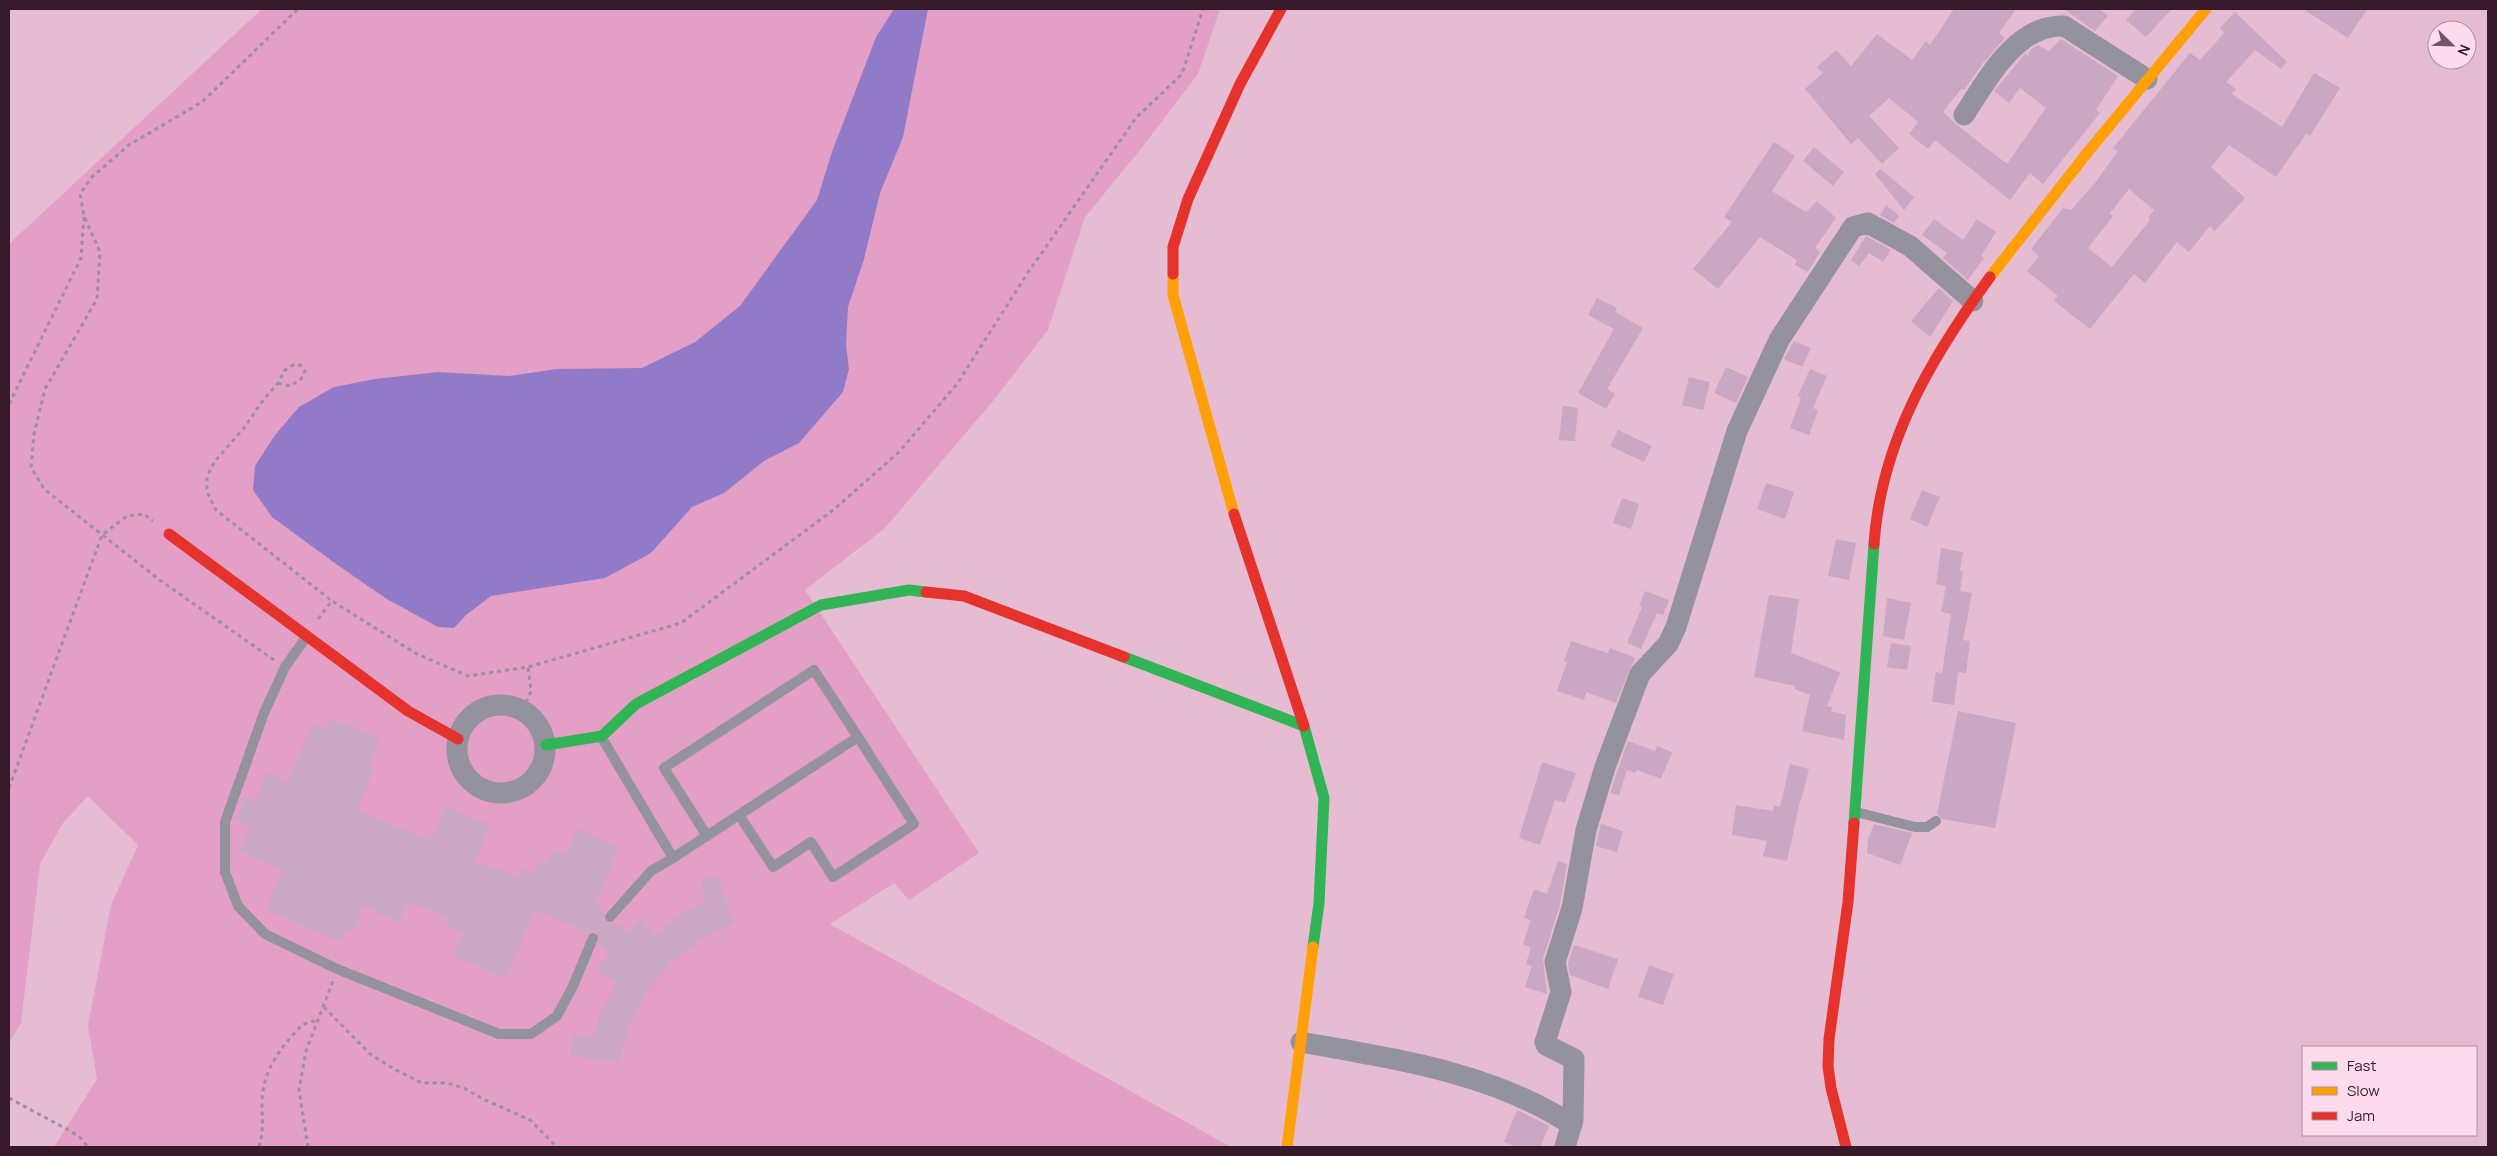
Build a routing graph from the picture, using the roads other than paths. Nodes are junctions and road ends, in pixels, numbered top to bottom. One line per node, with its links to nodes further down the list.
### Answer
1 (1281, 9): 8 (street)
2 (2206, 9): 3 (street)
3 (2147, 79): 4 (street); 5 (street)
4 (1964, 115)
5 (1973, 302): 13 (street); 21 (street)
6 (169, 534): 7 (street)
7 (308, 636): 11 (street); 19 (lane)
8 (1304, 726): 9 (street); 20 (street)
9 (602, 736): 12 (street); 17 (lane)
10 (858, 737): 14 (lane); 14 (lane); 16 (lane)
11 (458, 739): 12 (street); 12 (street)
12 (546, 745)
13 (1855, 812): 15 (lane); 24 (street)
14 (739, 815): 16 (lane)
15 (1936, 821)
16 (707, 836): 17 (lane)
17 (673, 858): 18 (lane)
18 (610, 917)
19 (593, 938)
20 (1301, 1042): 21 (street); 22 (street)
21 (1572, 1126): 23 (street)
22 (1288, 1147)
23 (1565, 1147)
24 (1846, 1147)

